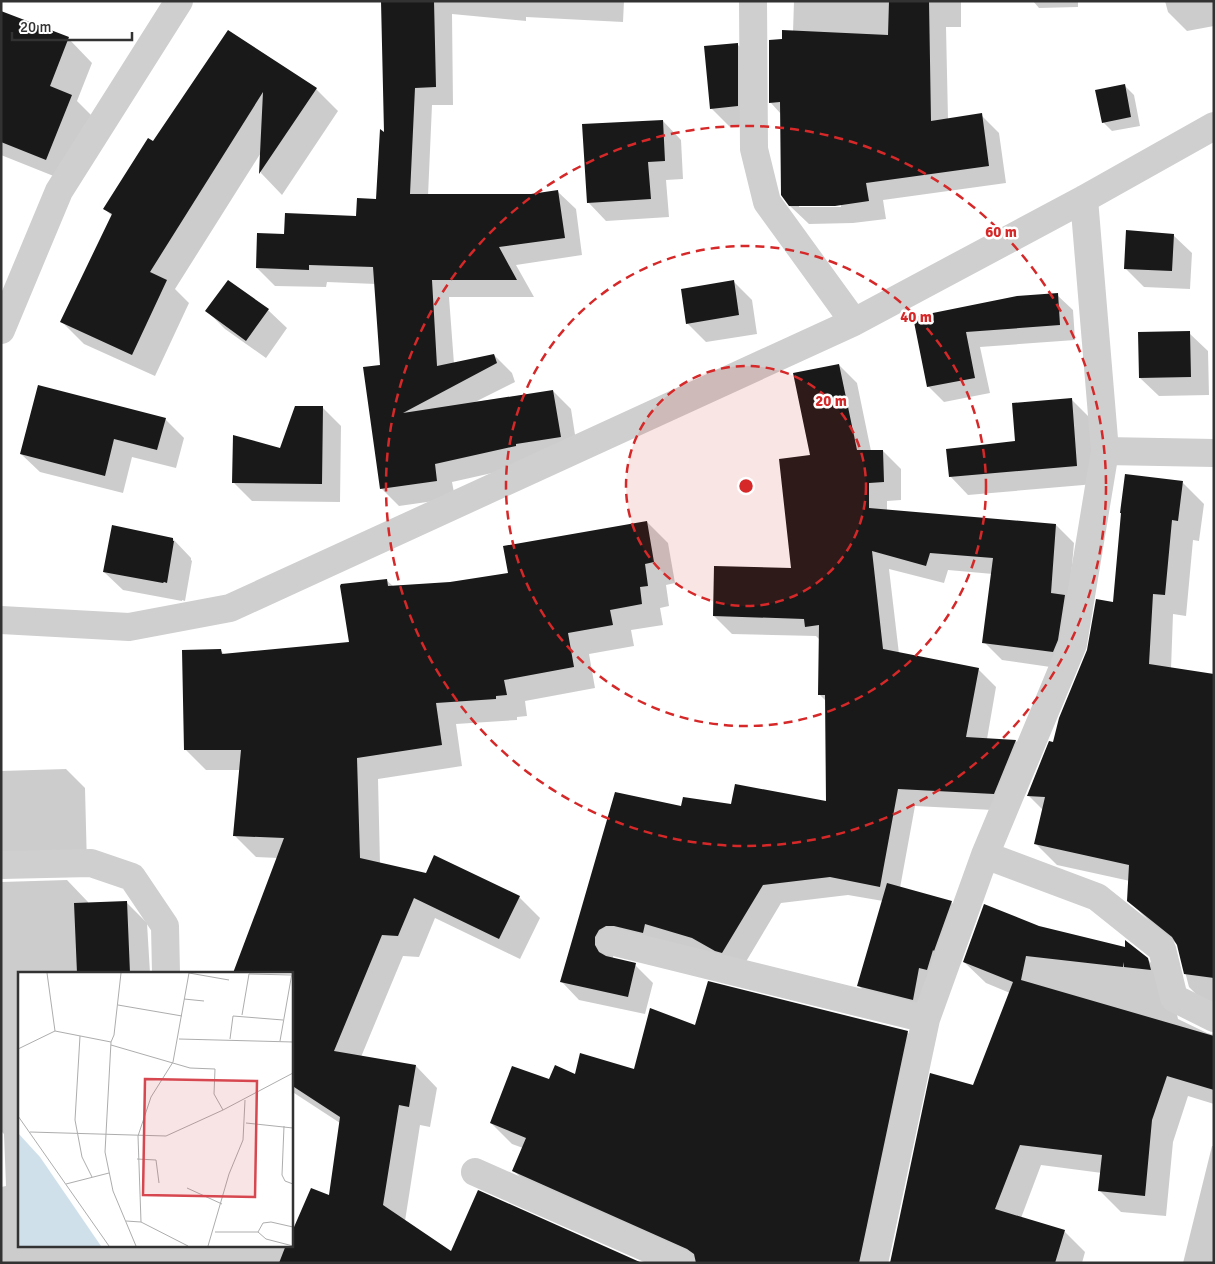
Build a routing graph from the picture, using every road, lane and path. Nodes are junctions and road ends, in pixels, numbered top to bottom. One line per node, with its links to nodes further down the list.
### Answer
1 (179, 1): 6 (street)
2 (753, 1): 5 (street)
3 (1214, 126): 4 (street)
4 (1084, 199): 5 (street); 7 (street)
5 (854, 322): 9 (street)
6 (1, 330)
7 (1105, 451): 8 (street); 10 (street)
8 (1214, 453)
9 (1, 620)
10 (985, 855): 14 (street); 15 (street)
11 (1, 865): 13 (street)
12 (610, 940): 15 (street)
13 (166, 972)
14 (1214, 1018)
15 (926, 1019): 18 (street)
16 (474, 1172): 17 (street)
17 (681, 1263)
18 (874, 1263)

